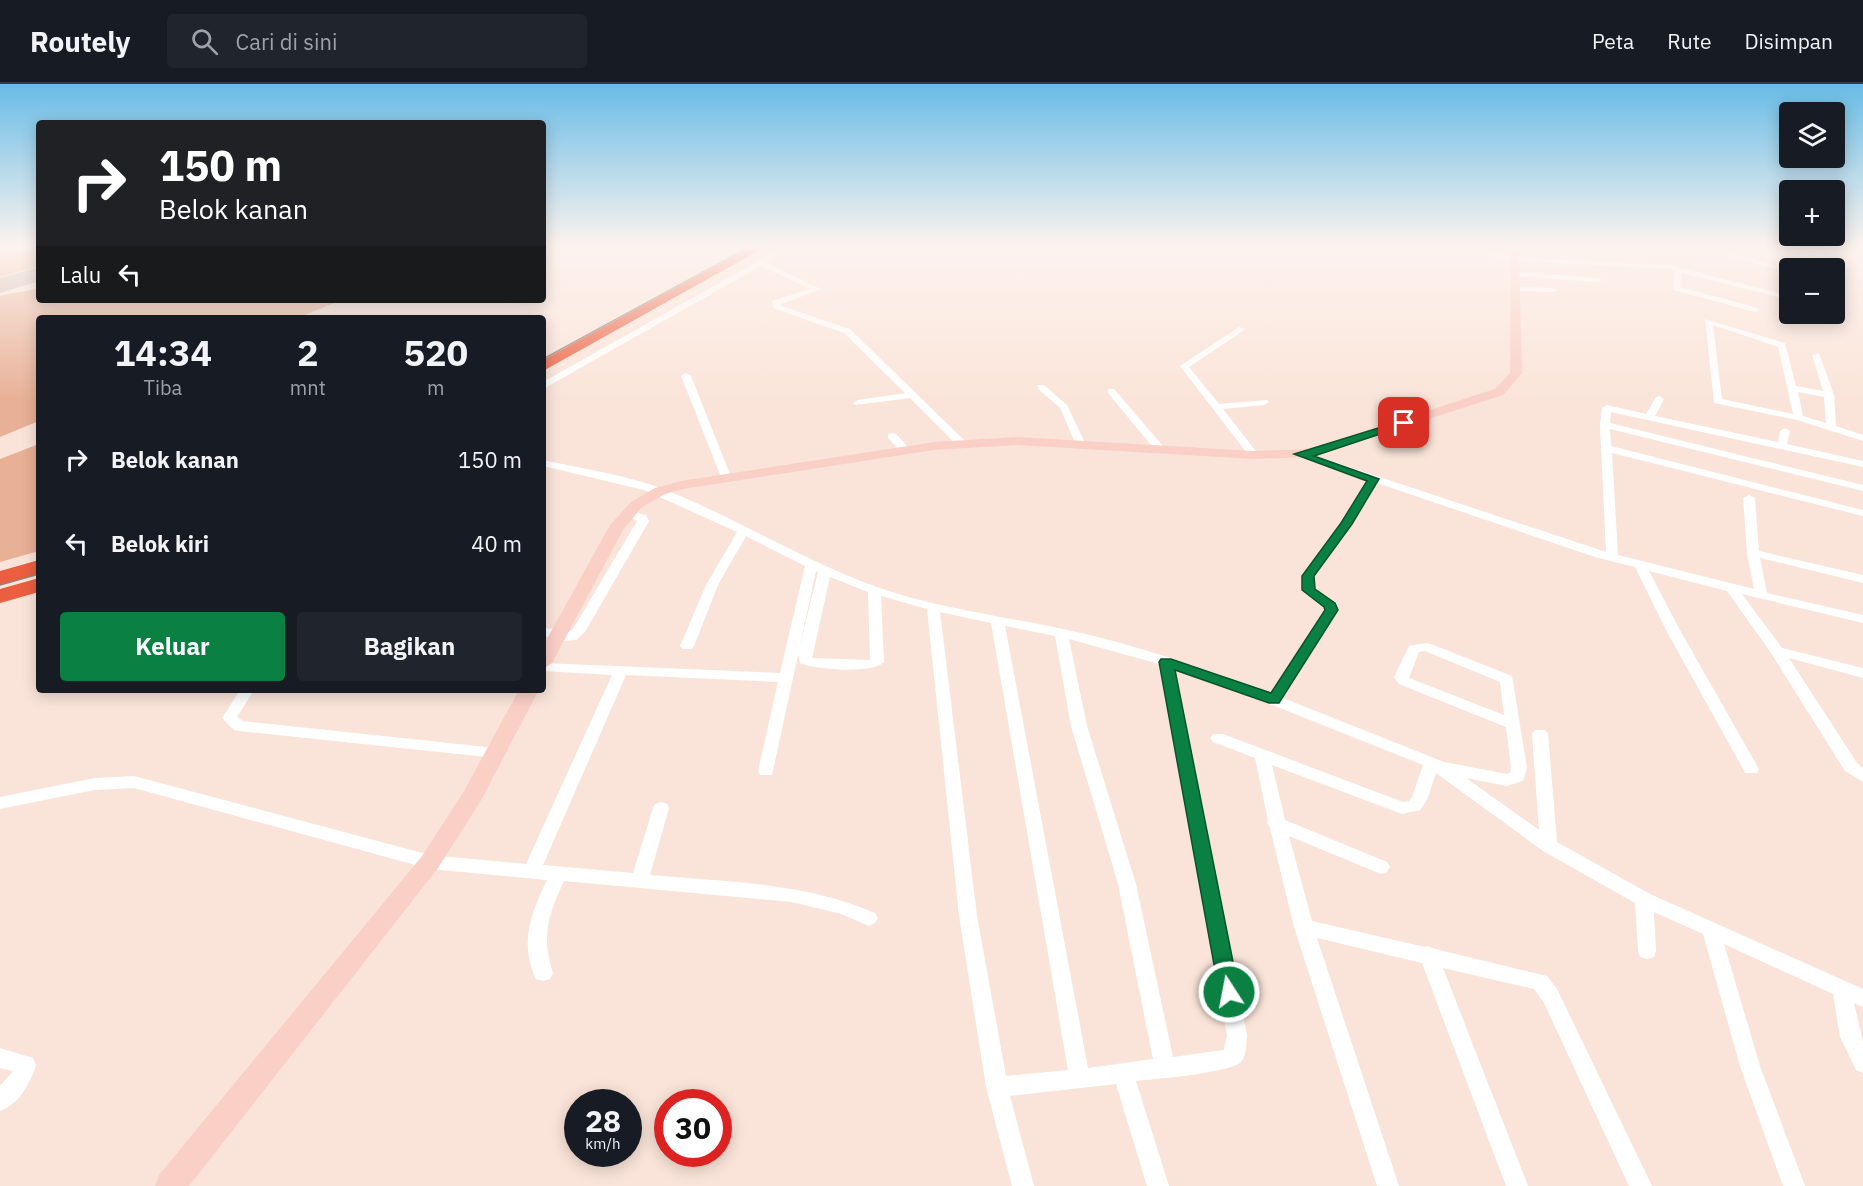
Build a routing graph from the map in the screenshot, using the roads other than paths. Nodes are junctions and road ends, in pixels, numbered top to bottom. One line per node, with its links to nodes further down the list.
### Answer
1 (643, 298): 9 (highway)
2 (666, 298): 11 (highway)
3 (699, 298): 13 (street)
4 (789, 298): 17 (street)
5 (1516, 298): 36 (street)
6 (1713, 298): 7 (street)
7 (1755, 310)
8 (1242, 329): 22 (street)
9 (546, 350)
10 (1816, 355): 18 (street)
11 (546, 364)
12 (686, 376): 41 (street)
13 (546, 385)
14 (1041, 387): 30 (street)
15 (1792, 388): 18 (street); 24 (street); 24 (street)
16 (1111, 391): 33 (street)
17 (913, 395): 21 (street); 31 (street)
18 (1828, 395): 26 (street)
19 (1659, 399): 23 (street)
20 (1264, 402): 22 (street)
21 (858, 403)
22 (1215, 407): 37 (street)
23 (1650, 416): 25 (street); 32 (street)
24 (1799, 418): 26 (street)
25 (1605, 425): 34 (street); 43 (street)
26 (1831, 429): 29 (street)
27 (1785, 431): 32 (street)
28 (892, 436): 35 (street)
29 (1858, 440): 38 (street)
30 (1080, 443): 31 (street); 33 (street)
31 (962, 444): 35 (street)
32 (1782, 446): 38 (street)
33 (1158, 448): 37 (street)
34 (1606, 448): 46 (street); 49 (street)
35 (906, 450): 41 (street)
36 (1300, 454): 37 (street); 42 (street)
37 (1254, 455)
38 (1849, 461): 40 (street)
39 (546, 464): 44 (street)
40 (1863, 464)
41 (726, 477): 44 (street)
42 (1374, 479): 49 (street); 75 (street)
43 (1863, 488)
44 (660, 491): 47 (street); 64 (street)
45 (1749, 498): 48 (street)
46 (1863, 513)
47 (743, 531): 52 (street); 65 (street)
48 (1753, 553): 54 (street); 58 (street)
49 (1612, 557): 50 (street)
50 (1640, 565): 56 (street); 82 (street)
51 (36, 568): 53 (highway)
52 (818, 568): 57 (street); 57 (street); 72 (street)
53 (0, 578)
54 (1863, 579)
55 (36, 586): 59 (highway)
56 (1731, 588): 58 (street); 66 (street)
57 (874, 590): 60 (street)
58 (1761, 595): 61 (street)
59 (0, 596)
60 (933, 607): 62 (street); 108 (street)
61 (1863, 619)
62 (998, 622): 63 (street); 107 (street)
63 (1061, 633): 68 (street); 105 (street)
64 (552, 635): 67 (street)
65 (687, 646)
66 (1777, 651): 71 (street); 84 (street)
67 (546, 655)
68 (1166, 662): 75 (street); 105 (street)
69 (546, 665): 70 (street)
70 (621, 670): 72 (street); 91 (street)
71 (1863, 674)
72 (786, 678): 83 (street)
73 (245, 693): 79 (street)
74 (527, 693): 79 (street)
75 (1274, 700): 81 (street)
76 (1511, 723): 76 (street); 81 (street)
77 (1540, 734): 88 (street)
78 (1218, 738): 80 (street)
79 (496, 753): 89 (street)
80 (1262, 754): 81 (street); 87 (street)
81 (1435, 764): 88 (street)
82 (1751, 770)
83 (766, 771)
84 (1863, 776)
85 (0, 803): 89 (street)
86 (661, 808): 93 (street)
87 (1275, 823): 90 (street); 96 (street)
88 (1549, 846): 94 (street)
89 (430, 862): 91 (street); 110 (street)
90 (1382, 867)
91 (531, 872): 92 (street)
92 (558, 874): 93 (street); 100 (street)
93 (639, 882): 95 (street)
94 (1644, 899): 97 (street); 98 (street)
95 (869, 918)
96 (1303, 927): 99 (street); 113 (street)
97 (1712, 931): 101 (street); 116 (street)
98 (1647, 951)
99 (1428, 954): 114 (street); 115 (street)
100 (543, 973)
101 (1842, 988): 102 (street); 104 (street)
102 (1863, 998)
103 (0, 1058): 109 (street)
104 (1863, 1064)
105 (1165, 1068): 106 (street)
106 (1123, 1074): 107 (street); 112 (street)
107 (1080, 1079): 108 (street)
108 (997, 1088): 111 (street)
109 (0, 1101)
110 (170, 1186)
111 (1023, 1186)
112 (1158, 1186)
113 (1388, 1186)
114 (1517, 1186)
115 (1641, 1186)
116 (1794, 1186)

